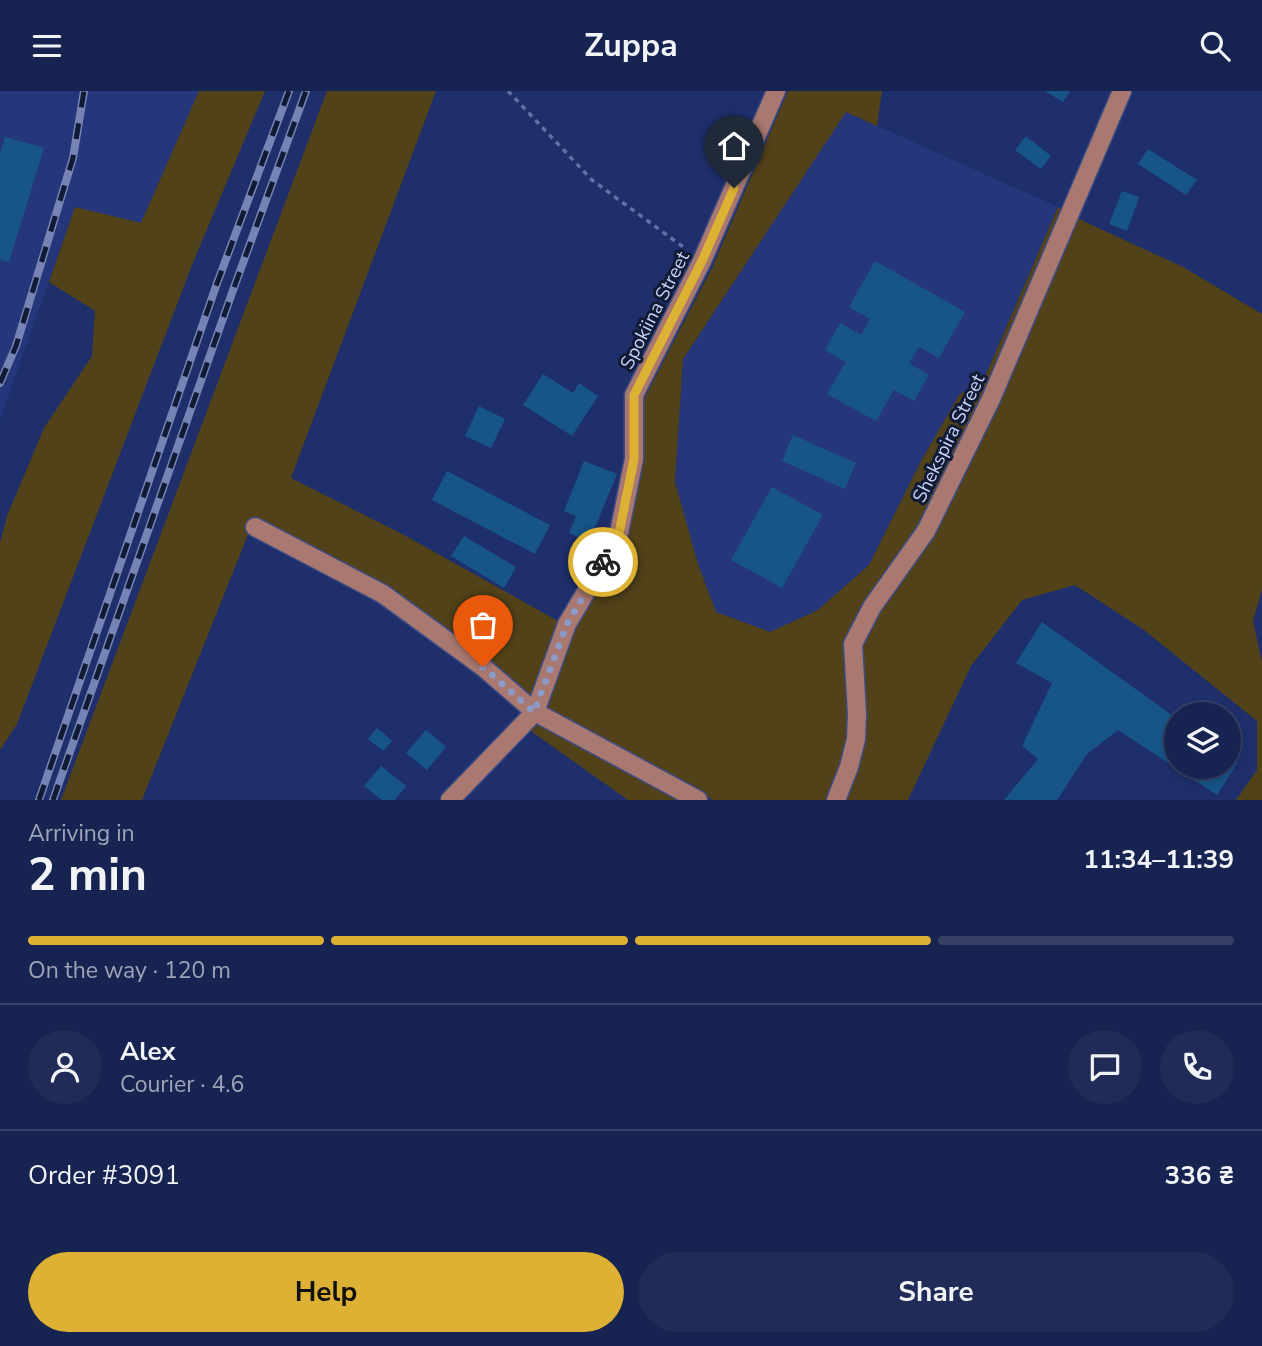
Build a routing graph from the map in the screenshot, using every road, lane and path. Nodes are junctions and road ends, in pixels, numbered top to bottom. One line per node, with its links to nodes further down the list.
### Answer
1 (508, 91): 4 (path)
2 (776, 91): 4 (street, Spokiina Street)
3 (1122, 91): 9 (street, Shekspira Street)
4 (702, 261): 6 (street, Spokiina Street)
5 (255, 527): 6 (street)
6 (534, 712): 7 (street, Spokiina Street); 8 (street)
7 (450, 800)
8 (698, 800)
9 (836, 800)

